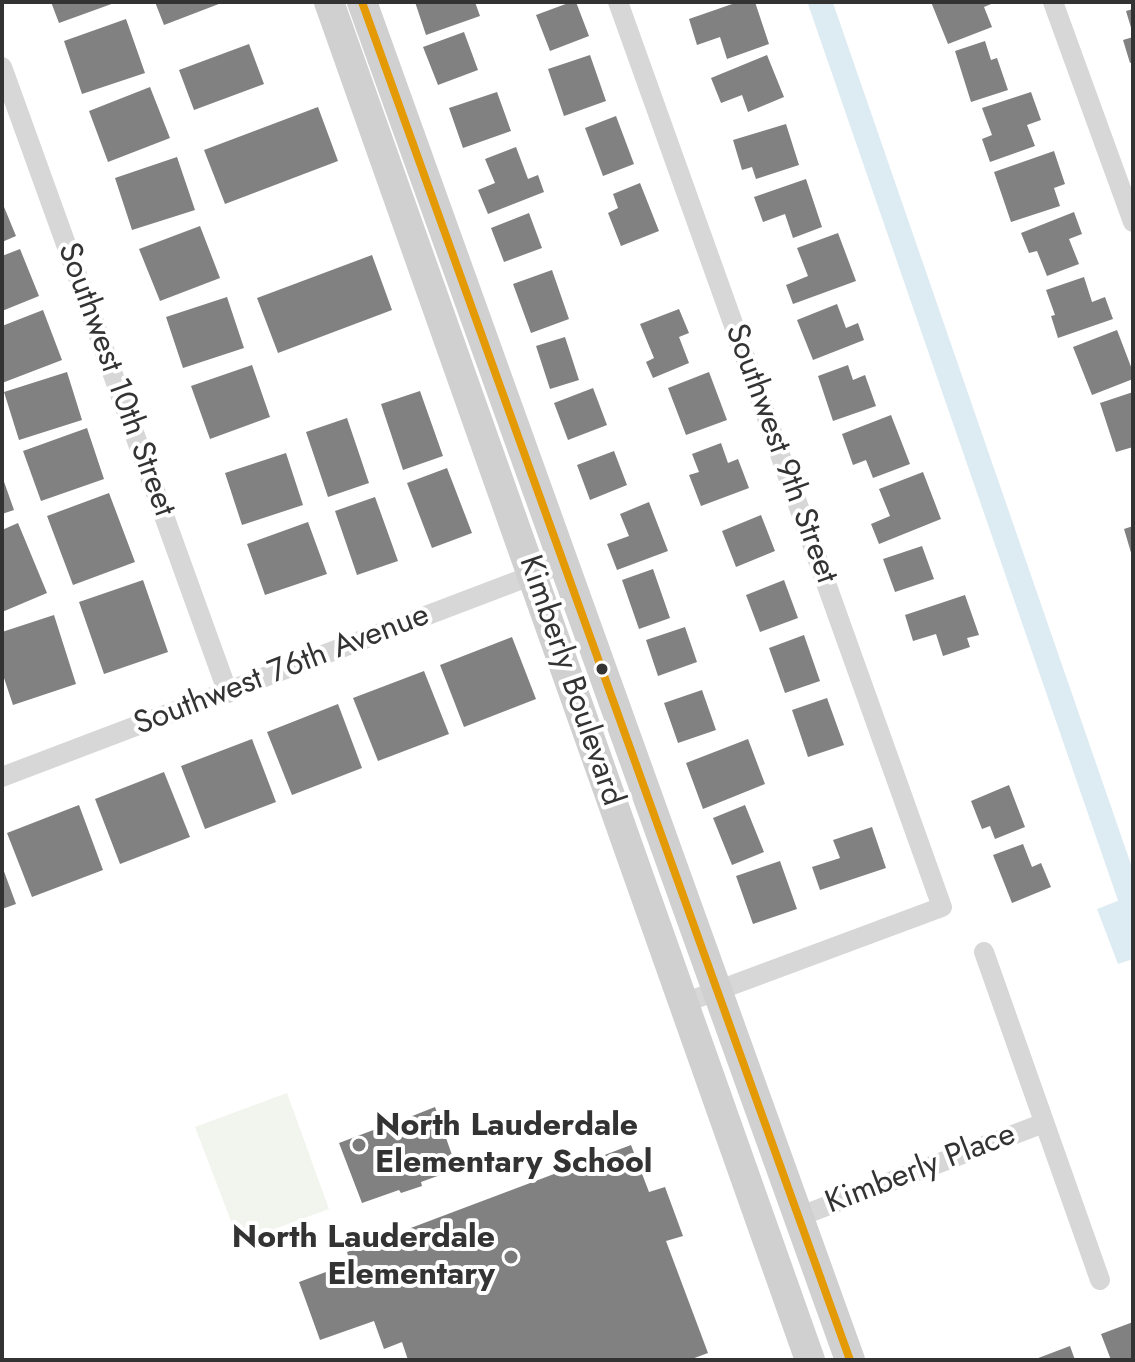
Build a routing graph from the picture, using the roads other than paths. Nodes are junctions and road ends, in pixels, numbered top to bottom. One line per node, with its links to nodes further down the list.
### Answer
1 (329, 2): 8 (street, Kimberly Boulevard)
2 (362, 2): 7 (street, Kimberly Boulevard)
3 (618, 2): 14 (street, Southwest 9th Street)
4 (1053, 2): 6 (street)
5 (2, 67): 9 (street, Southwest 10th Street)
6 (1133, 222)
7 (562, 564): 8 (street, Southwest 76th Avenue); 12 (street, Kimberly Boulevard)
8 (532, 576): 9 (street, Southwest 76th Avenue); 10 (street, Kimberly Boulevard)
9 (228, 693): 11 (street, Southwest 76th Avenue)
10 (590, 737): 12 (street); 15 (street, Kimberly Boulevard)
11 (2, 777)
12 (680, 887): 14 (street, Kimberly Boulevard)
13 (984, 952): 16 (street, Kimberly Place)
14 (719, 991): 15 (street); 17 (street, Kimberly Boulevard)
15 (684, 1003): 19 (street, Kimberly Boulevard)
16 (1044, 1123): 17 (street, Kimberly Place); 18 (street, Kimberly Place)
17 (798, 1217): 20 (street, Kimberly Boulevard)
18 (1100, 1280)
19 (810, 1360)
20 (850, 1360)

